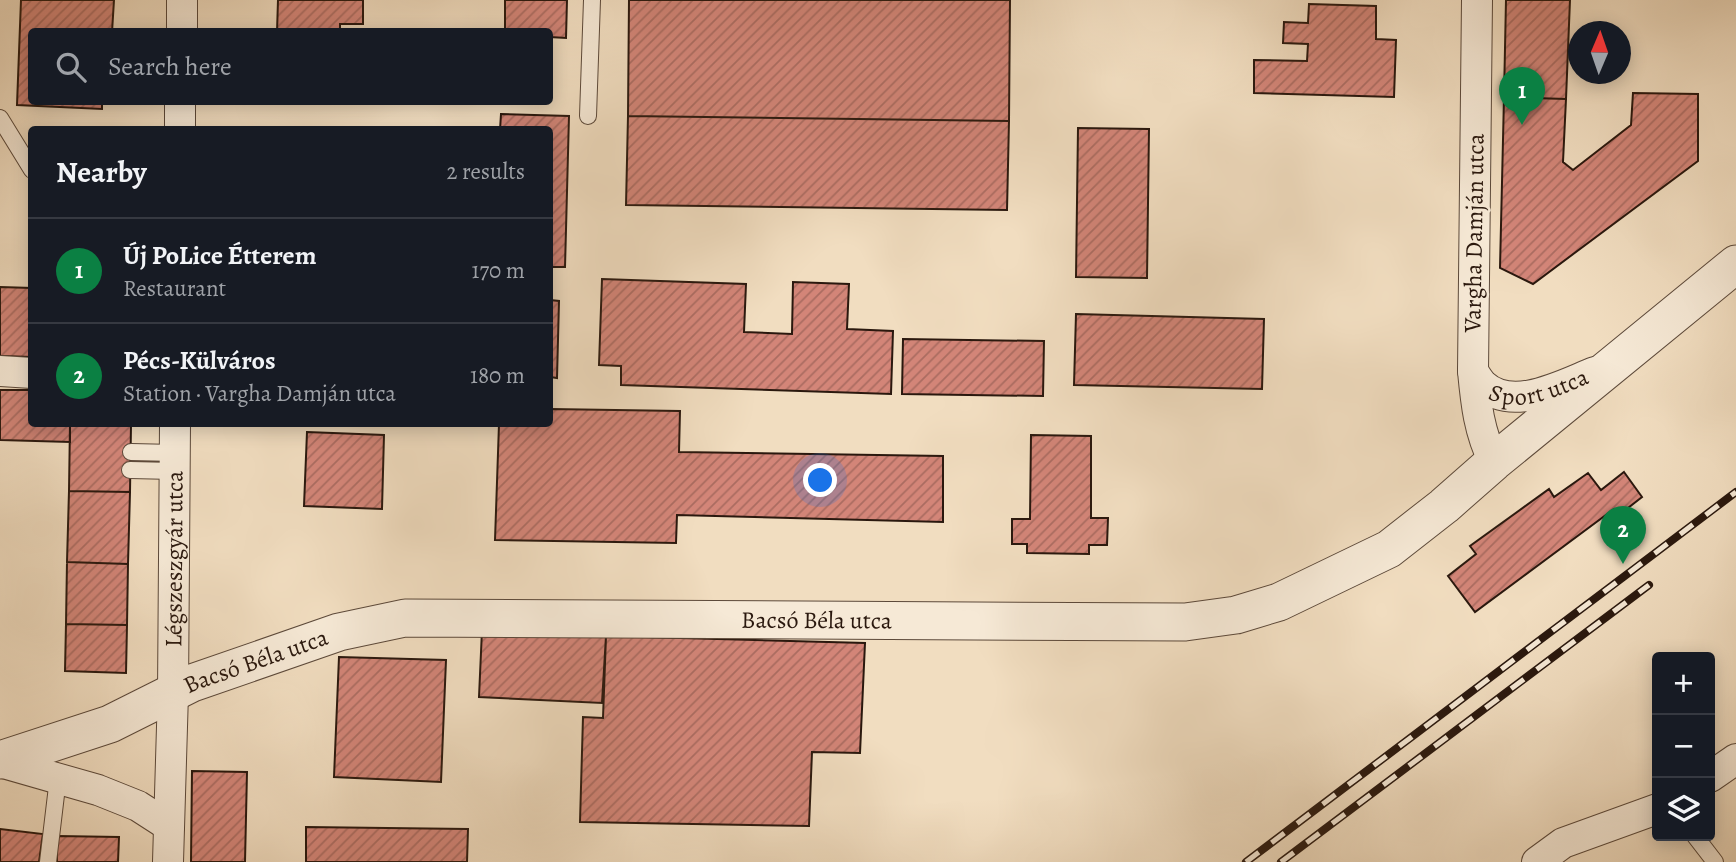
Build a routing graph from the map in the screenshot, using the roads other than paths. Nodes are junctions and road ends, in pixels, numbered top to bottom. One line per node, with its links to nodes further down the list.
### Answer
1 (183, 0): 4 (street)
2 (592, 0): 6 (lane)
3 (1477, 0): 13 (street, Vargha Damján utca)
4 (182, 28)
5 (180, 105): 8 (street)
6 (588, 116)
7 (0, 118): 9 (lane)
8 (180, 126)
9 (28, 164)
10 (1736, 264): 11 (street, Bacsó Béla utca)
11 (1612, 366): 13 (street, Sport utca); 17 (street, Bacsó Béla utca)
12 (0, 371): 14 (street)
13 (1473, 372): 17 (street, Vargha Damján utca)
14 (28, 373)
15 (174, 449): 16 (lane); 18 (lane); 19 (street, Légszeszgyár utca)
16 (131, 452)
17 (1494, 462): 19 (street, Bacsó Béla utca)
18 (130, 470)
19 (173, 693): 21 (street, Bacsó Béla utca); 25 (street, Légszeszgyár utca)
20 (1736, 759): 22 (street)
21 (0, 761): 23 (street)
22 (1715, 774)
23 (58, 778): 25 (street); 27 (lane)
24 (1652, 812): 29 (street)
25 (169, 826): 28 (street, Légszeszgyár utca)
26 (1699, 841): 30 (lane)
27 (48, 862)
28 (168, 862)
29 (1537, 862)
30 (1715, 862)

